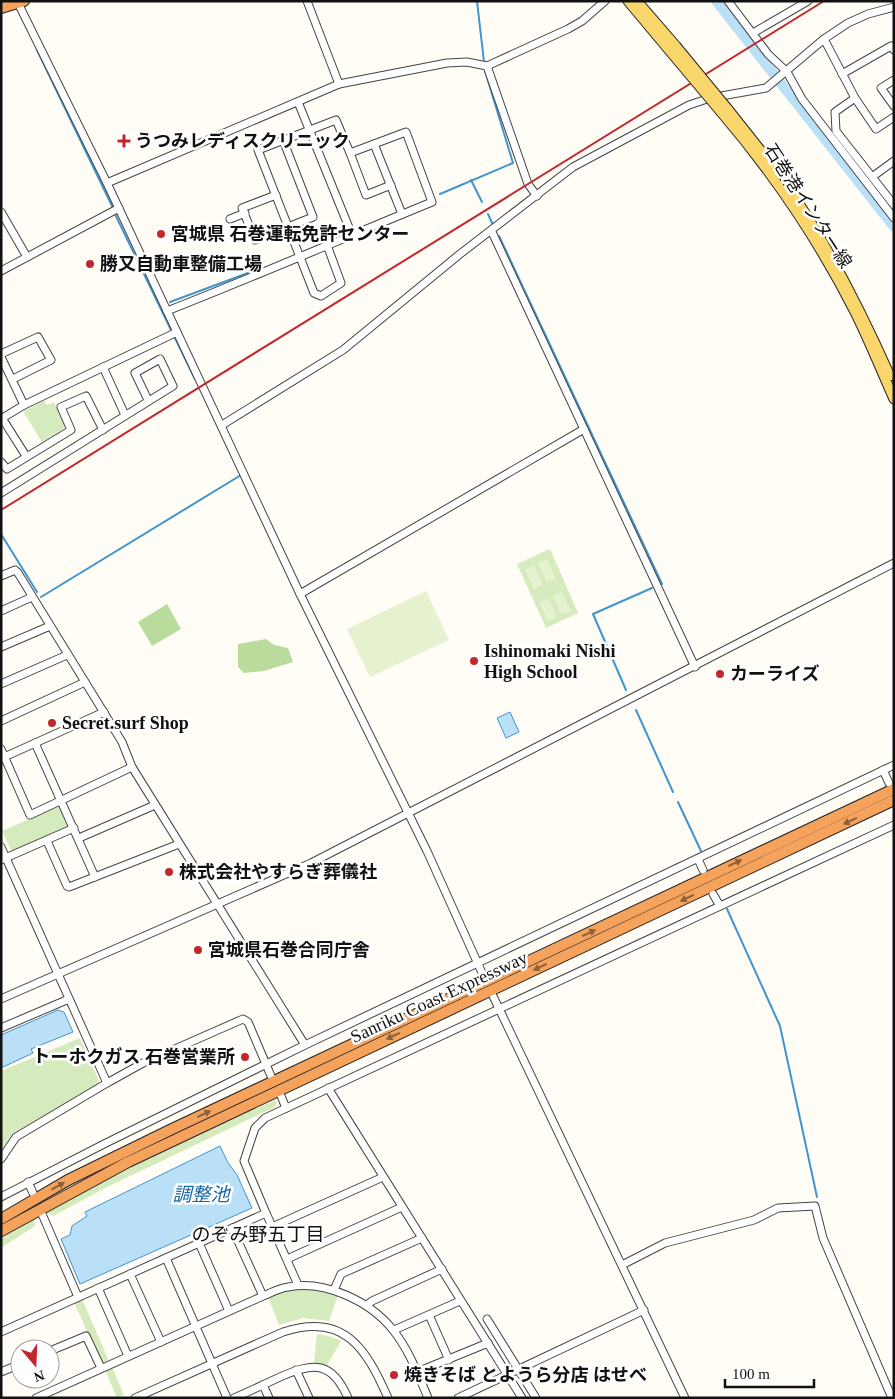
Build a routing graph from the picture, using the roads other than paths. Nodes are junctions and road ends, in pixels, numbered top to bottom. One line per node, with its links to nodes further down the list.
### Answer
1 (308, 1): 18 (street)
2 (605, 1): 14 (street)
3 (628, 1): 12 (main road, 石巻港インター線)
4 (637, 1): 12 (main road, 石巻港インター線)
5 (728, 1): 10 (street)
6 (808, 1): 10 (street)
7 (20, 2): 8 (highway); 30 (street)
8 (1, 8)
9 (893, 8): 11 (street)
10 (753, 33): 15 (street)
11 (824, 39): 15 (street); 16 (street)
12 (672, 48): 22 (main road, 石巻港インター線, bridge)
13 (894, 50): 16 (street)
14 (487, 66): 18 (street); 33 (street)
15 (785, 73): 33 (street); 39 (street)
16 (842, 74): 19 (street)
17 (894, 80): 21 (street)
18 (339, 84): 20 (street)
19 (855, 98): 23 (street); 29 (street)
20 (298, 102): 24 (street); 30 (street)
21 (894, 106)
22 (724, 110): 53 (main road, 石巻港インター線); 54 (main road, 石巻港インター線)
23 (894, 117)
24 (309, 130): 25 (street); 27 (street); 43 (street)
25 (283, 140): 32 (street); 41 (street)
26 (374, 144): 27 (street); 31 (street); 38 (street)
27 (350, 153): 31 (street)
28 (894, 161): 29 (street)
29 (872, 177): 34 (street)
30 (107, 182): 35 (street)
31 (391, 185): 38 (street)
32 (276, 195): 37 (street); 41 (street)
33 (537, 196): 42 (street)
34 (894, 205)
35 (119, 208): 45 (street); 48 (street)
36 (1, 212): 45 (street)
37 (245, 214): 40 (street); 41 (street)
38 (402, 214): 43 (street)
39 (894, 218)
40 (230, 219)
41 (288, 227): 46 (street)
42 (492, 232): 59 (street); 60 (street)
43 (352, 235): 44 (street)
44 (327, 245): 46 (street); 46 (street)
45 (27, 256): 47 (street)
46 (300, 256): 48 (street)
47 (1, 271)
48 (167, 311): 49 (street)
49 (177, 332): 51 (street); 59 (street)
50 (1, 355): 52 (street); 52 (street)
51 (103, 367): 56 (street); 57 (street)
52 (12, 379): 56 (street)
53 (894, 384)
54 (894, 399)
55 (148, 400): 55 (street); 57 (street)
56 (24, 405): 58 (street)
57 (125, 415): 61 (street)
58 (2, 418): 62 (street)
59 (222, 425): 67 (street)
60 (584, 429): 67 (street); 73 (street)
61 (103, 430): 62 (street); 64 (street)
62 (26, 456): 63 (street)
63 (1, 462)
64 (1, 492)
65 (894, 564): 73 (street)
66 (1, 576): 68 (street)
67 (300, 594): 88 (street)
68 (32, 597): 69 (street); 70 (street)
69 (1, 611)
70 (50, 626): 71 (street); 72 (street)
71 (1, 647)
72 (67, 655): 74 (street); 75 (street)
73 (695, 667): 88 (street)
74 (85, 682): 76 (street); 77 (street)
75 (1, 684)
76 (104, 712): 78 (street); 82 (street)
77 (1, 721)
78 (35, 743): 80 (street); 86 (street)
79 (1, 749): 80 (street)
80 (3, 758): 86 (street)
81 (894, 765): 83 (street)
82 (132, 767): 86 (street); 87 (street)
83 (883, 770): 84 (street); 96 (street)
84 (892, 786): 125 (highway, Sanriku Coast Expressway, one-way to 84)
85 (894, 800): 128 (highway, Sanriku Coast Expressway, one-way to 128)
86 (61, 801): 90 (street)
87 (155, 804): 91 (street); 93 (street)
88 (409, 813): 100 (street); 102 (street)
89 (894, 825): 101 (street)
90 (74, 828): 91 (street); 92 (street)
91 (79, 838): 98 (street)
92 (47, 841): 95 (street); 98 (street)
93 (179, 844): 98 (street); 100 (street)
94 (1, 847): 95 (street)
95 (4, 859): 103 (street)
96 (698, 859): 97 (street); 102 (street)
97 (703, 870)
98 (96, 877)
99 (714, 894): 101 (street)
100 (217, 904): 103 (street); 110 (street)
101 (720, 906): 108 (street)
102 (478, 964): 104 (street); 110 (street)
103 (58, 973): 106 (street); 107 (street)
104 (483, 975)
105 (493, 996): 108 (street)
106 (1, 999)
107 (69, 999): 109 (street); 113 (street)
108 (498, 1007): 114 (street); 133 (street)
109 (1, 1028)
110 (305, 1045): 111 (street)
111 (266, 1064): 112 (street); 113 (street); 119 (street)
112 (271, 1076)
113 (107, 1083): 117 (street)
114 (328, 1088): 116 (street); 118 (street)
115 (280, 1096): 116 (street)
116 (286, 1108): 123 (street)
117 (1, 1159)
118 (383, 1177): 122 (street); 126 (street)
119 (28, 1182): 120 (street); 121 (street)
120 (33, 1193)
121 (1, 1197)
122 (402, 1207): 129 (street); 132 (street)
123 (266, 1213): 126 (street); 127 (street)
124 (42, 1214): 140 (street)
125 (1, 1219)
126 (272, 1227): 132 (street)
127 (232, 1228): 130 (street); 139 (street)
128 (1, 1231)
129 (422, 1238): 134 (street); 138 (street)
130 (199, 1244): 131 (street); 144 (street)
131 (166, 1258): 135 (street); 147 (street)
132 (287, 1259): 136 (street)
133 (622, 1265): 143 (street); 175 (street)
134 (442, 1269): 141 (street); 142 (street)
135 (130, 1274): 137 (street); 150 (street)
136 (298, 1285): 138 (street); 139 (street)
137 (98, 1288): 140 (street); 153 (street)
138 (334, 1290): 142 (street)
139 (263, 1296): 144 (street)
140 (78, 1297): 149 (street)
141 (460, 1301): 145 (street); 151 (street)
142 (367, 1306): 148 (street)
143 (644, 1310): 158 (street); 174 (street)
144 (229, 1311): 147 (street)
145 (429, 1315): 148 (street); 154 (street)
146 (487, 1319): 158 (street)
147 (195, 1326): 150 (street); 155 (street)
148 (394, 1330): 159 (street)
149 (1, 1332)
150 (160, 1342): 153 (street)
151 (488, 1343): 154 (street); 160 (street)
152 (60, 1347): 156 (street)
153 (128, 1356): 156 (street)
154 (449, 1360): 159 (street)
155 (212, 1363): 163 (street); 164 (street); 169 (street)
156 (101, 1368): 162 (street)
157 (296, 1370): 161 (street); 167 (street); 168 (street)
158 (519, 1370): 160 (street); 173 (street)
159 (417, 1372): 170 (street)
160 (508, 1375): 171 (street); 172 (street)
161 (263, 1385): 165 (street); 166 (street)
162 (36, 1398)
163 (135, 1398)
164 (227, 1398)
165 (234, 1398)
166 (268, 1398)
167 (309, 1398)
168 (348, 1398)
169 (388, 1398)
170 (428, 1398)
171 (458, 1398)
172 (522, 1398)
173 (536, 1398)
174 (685, 1398)
175 (892, 1398)

